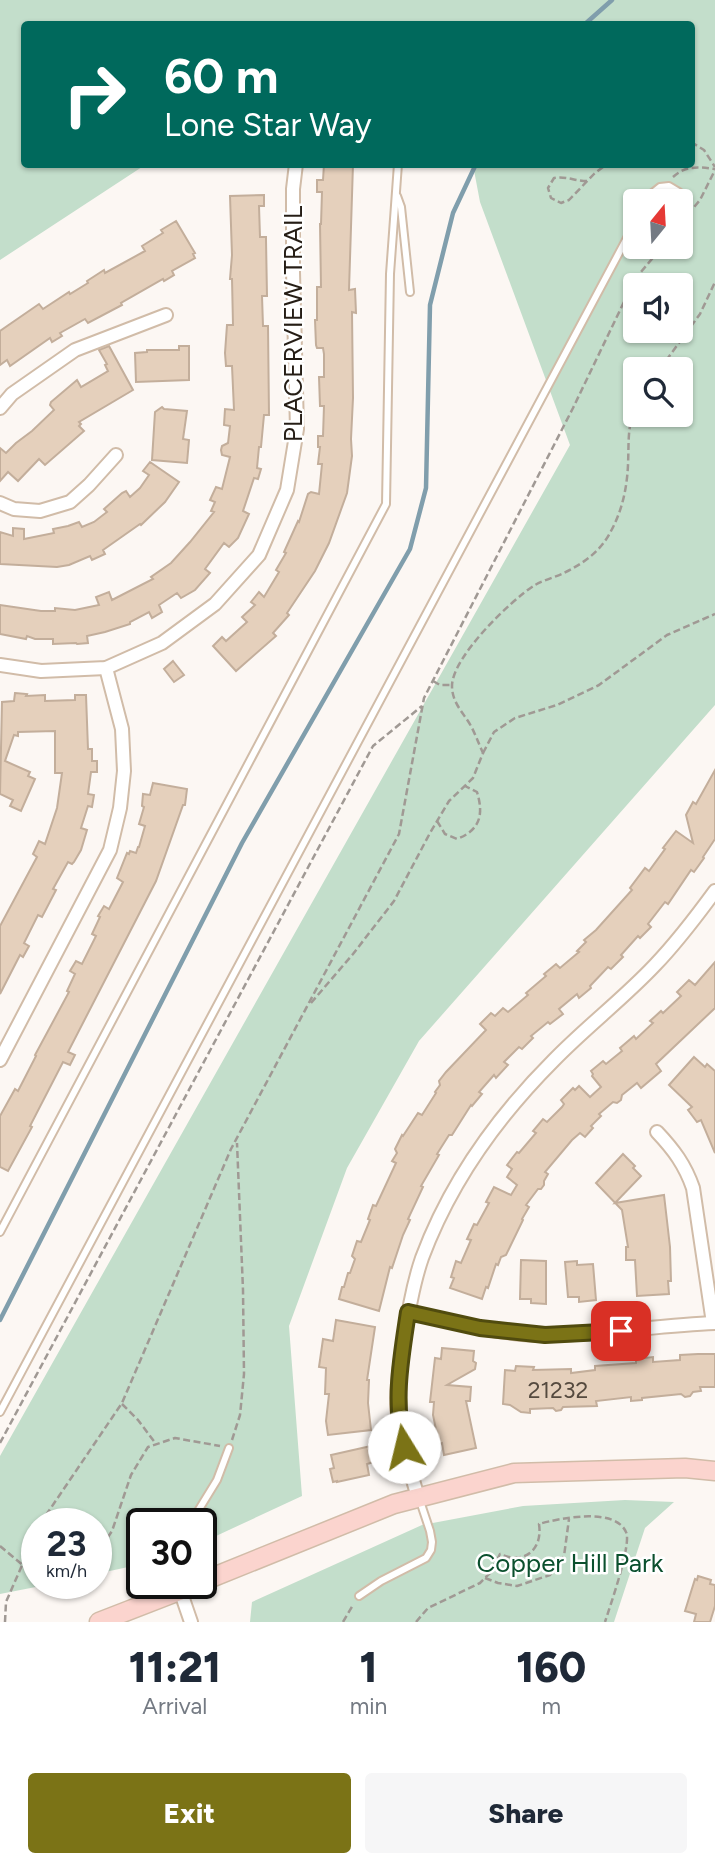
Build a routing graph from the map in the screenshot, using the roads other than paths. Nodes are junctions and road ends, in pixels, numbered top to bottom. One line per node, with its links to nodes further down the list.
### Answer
1 (296, 168): 13 (street, PLACERVIEW TRAIL)
2 (398, 168): 5 (lane)
3 (658, 189): 4 (lane)
4 (674, 189)
5 (396, 194): 7 (lane); 17 (lane)
6 (623, 247): 20 (lane)
7 (410, 292)
8 (166, 315): 9 (street)
9 (0, 408)
10 (116, 455): 11 (street)
11 (0, 503)
12 (0, 665): 13 (street, PLACERVIEW TRAIL)
13 (106, 668): 15 (street)
14 (715, 891): 18 (street)
15 (1, 1054)
16 (657, 1132): 19 (street)
17 (0, 1232)
18 (408, 1312): 19 (street); 23 (street)
19 (714, 1323)
20 (0, 1412)
21 (229, 1448): 24 (lane)
22 (715, 1471): 23 (main road)
23 (418, 1497): 25 (main road); 26 (lane)
24 (200, 1508)
25 (217, 1574)
26 (359, 1596)
27 (155, 1599): 29 (main road)
28 (190, 1599): 30 (street)
29 (99, 1622)
30 (191, 1622)

